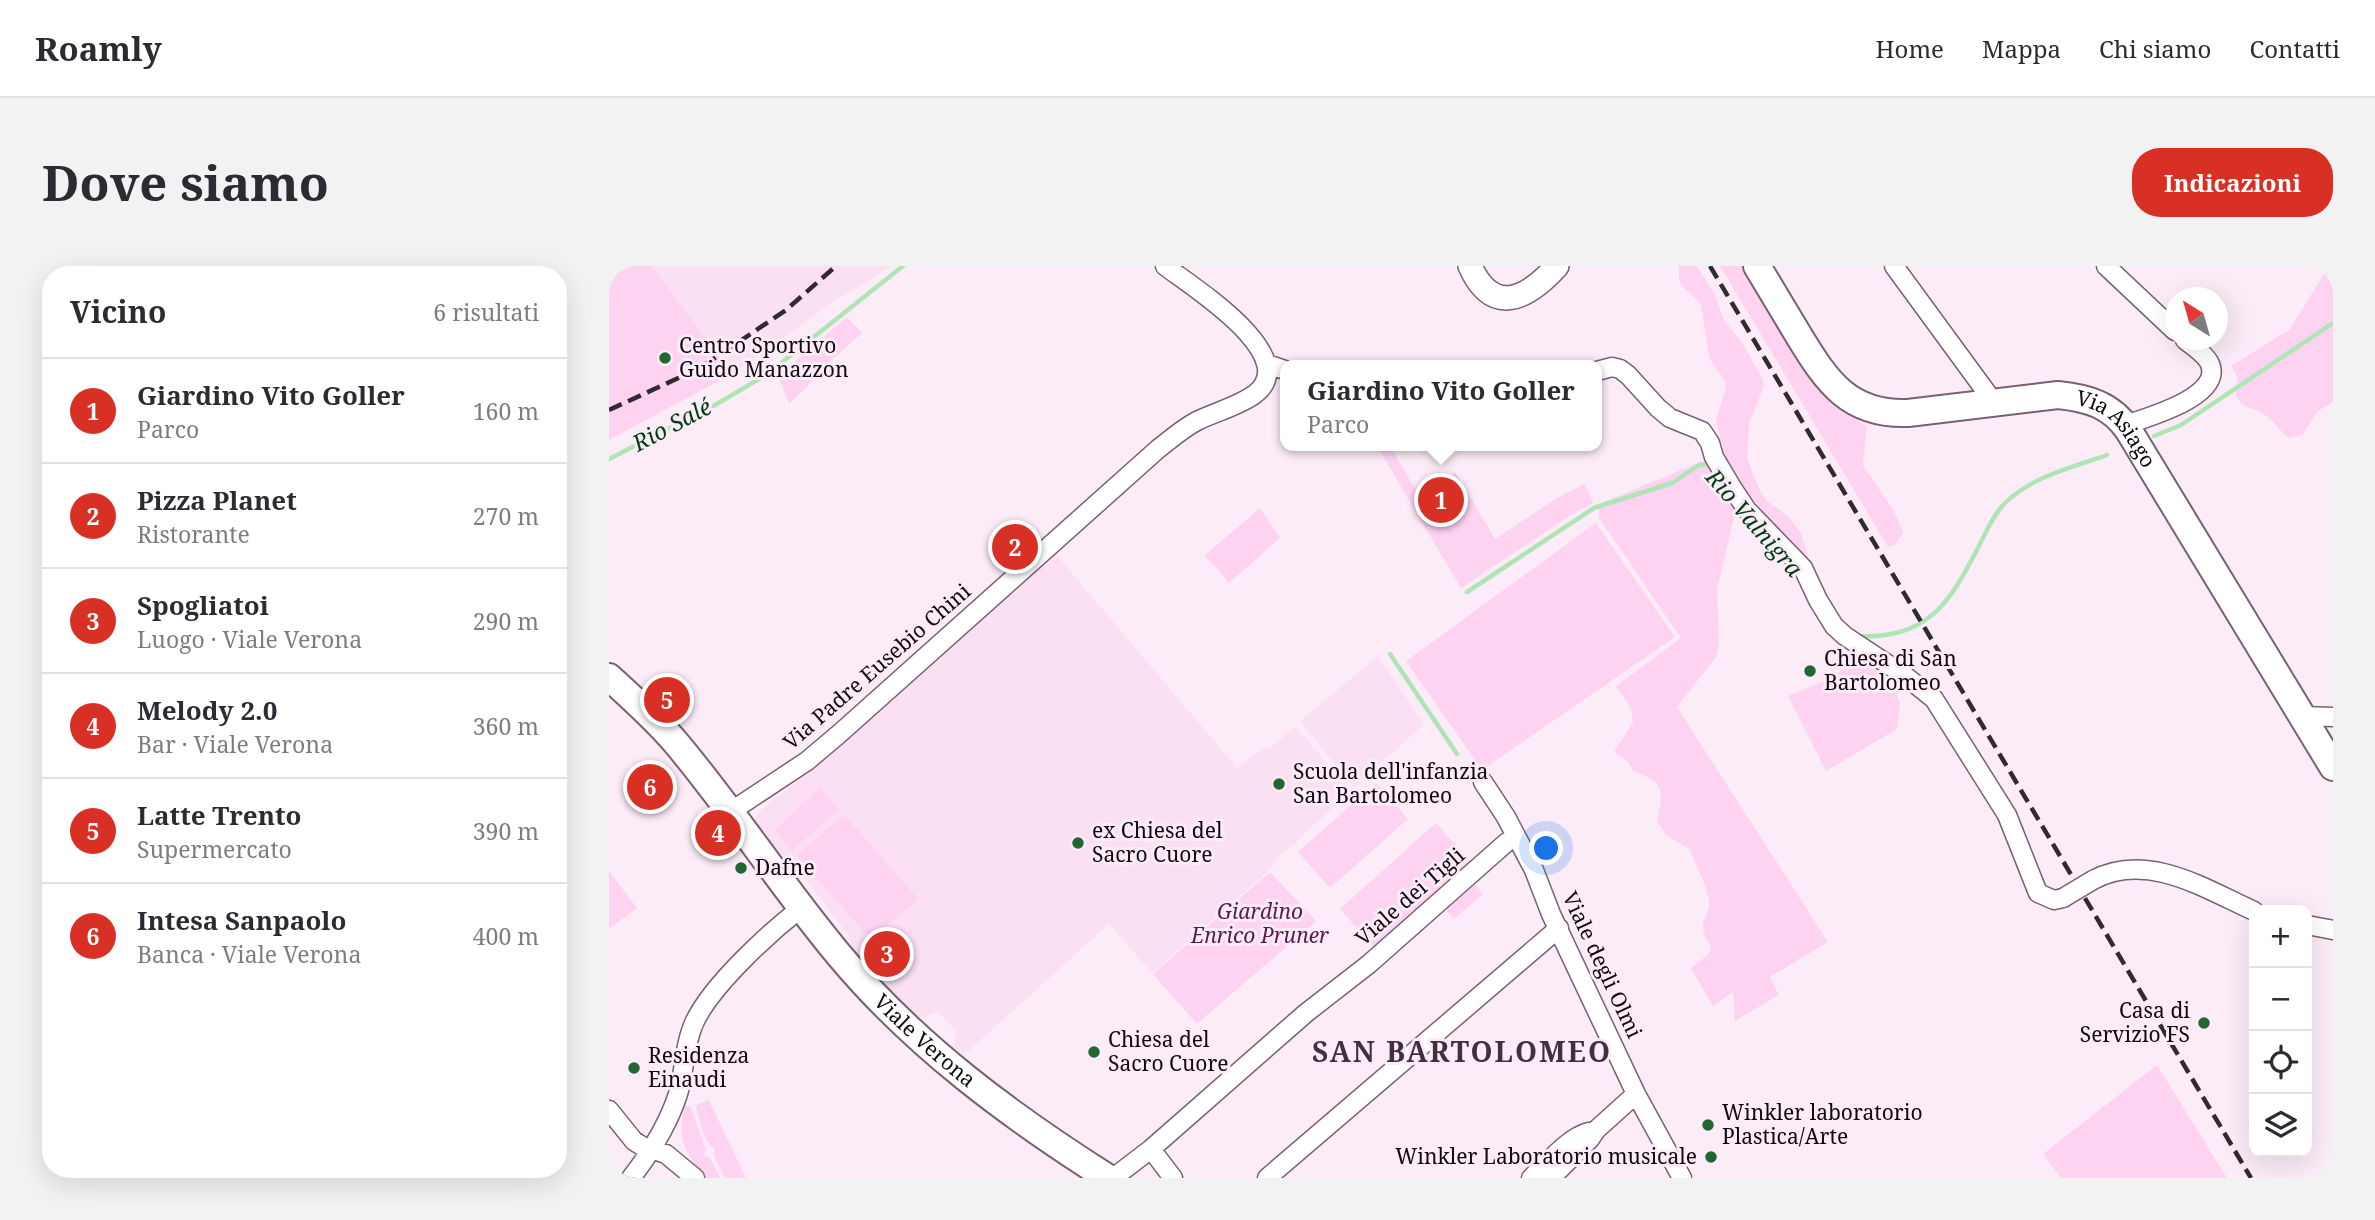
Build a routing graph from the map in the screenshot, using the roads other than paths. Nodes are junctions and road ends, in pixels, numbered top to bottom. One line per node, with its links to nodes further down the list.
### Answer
1 (1165, 266): 9 (street)
2 (1470, 266): 3 (street)
3 (1556, 266)
4 (1757, 266): 12 (main road, Via Asiago)
5 (1894, 266): 12 (street)
6 (2106, 266): 7 (street)
7 (2165, 322)
8 (2196, 350): 13 (street)
9 (1267, 364): 10 (street); 19 (street, Via Padre Eusebio Chini)
10 (1280, 368)
11 (1602, 370): 22 (street, bridge)
12 (1991, 404): 13 (main road, Via Asiago)
13 (2125, 425): 15 (main road, Via Asiago)
14 (609, 677): 19 (main road, Viale Verona)
15 (2302, 716): 16 (street); 17 (main road, Via Asiago)
16 (2333, 717)
17 (2333, 767)
18 (1483, 782): 24 (street, Viale degli Olmi)
19 (730, 813): 21 (main road, Viale Verona)
20 (1507, 842): 30 (street, Viale dei Tigli)
21 (801, 908): 29 (street); 33 (main road, Viale Verona)
22 (2249, 909)
23 (2312, 926): 25 (street)
24 (1559, 928): 26 (street, Viale degli Olmi); 35 (street)
25 (2333, 930)
26 (1636, 1094): 28 (street); 38 (street, Viale degli Olmi)
27 (609, 1110): 29 (street)
28 (1596, 1130): 36 (street); 37 (street)
29 (653, 1149): 31 (street); 32 (street)
30 (1151, 1149): 33 (street, Viale dei Tigli); 34 (street)
31 (631, 1178)
32 (695, 1178)
33 (1110, 1178)
34 (1173, 1178)
35 (1267, 1178)
36 (1531, 1178)
37 (1551, 1178)
38 (1682, 1178)

